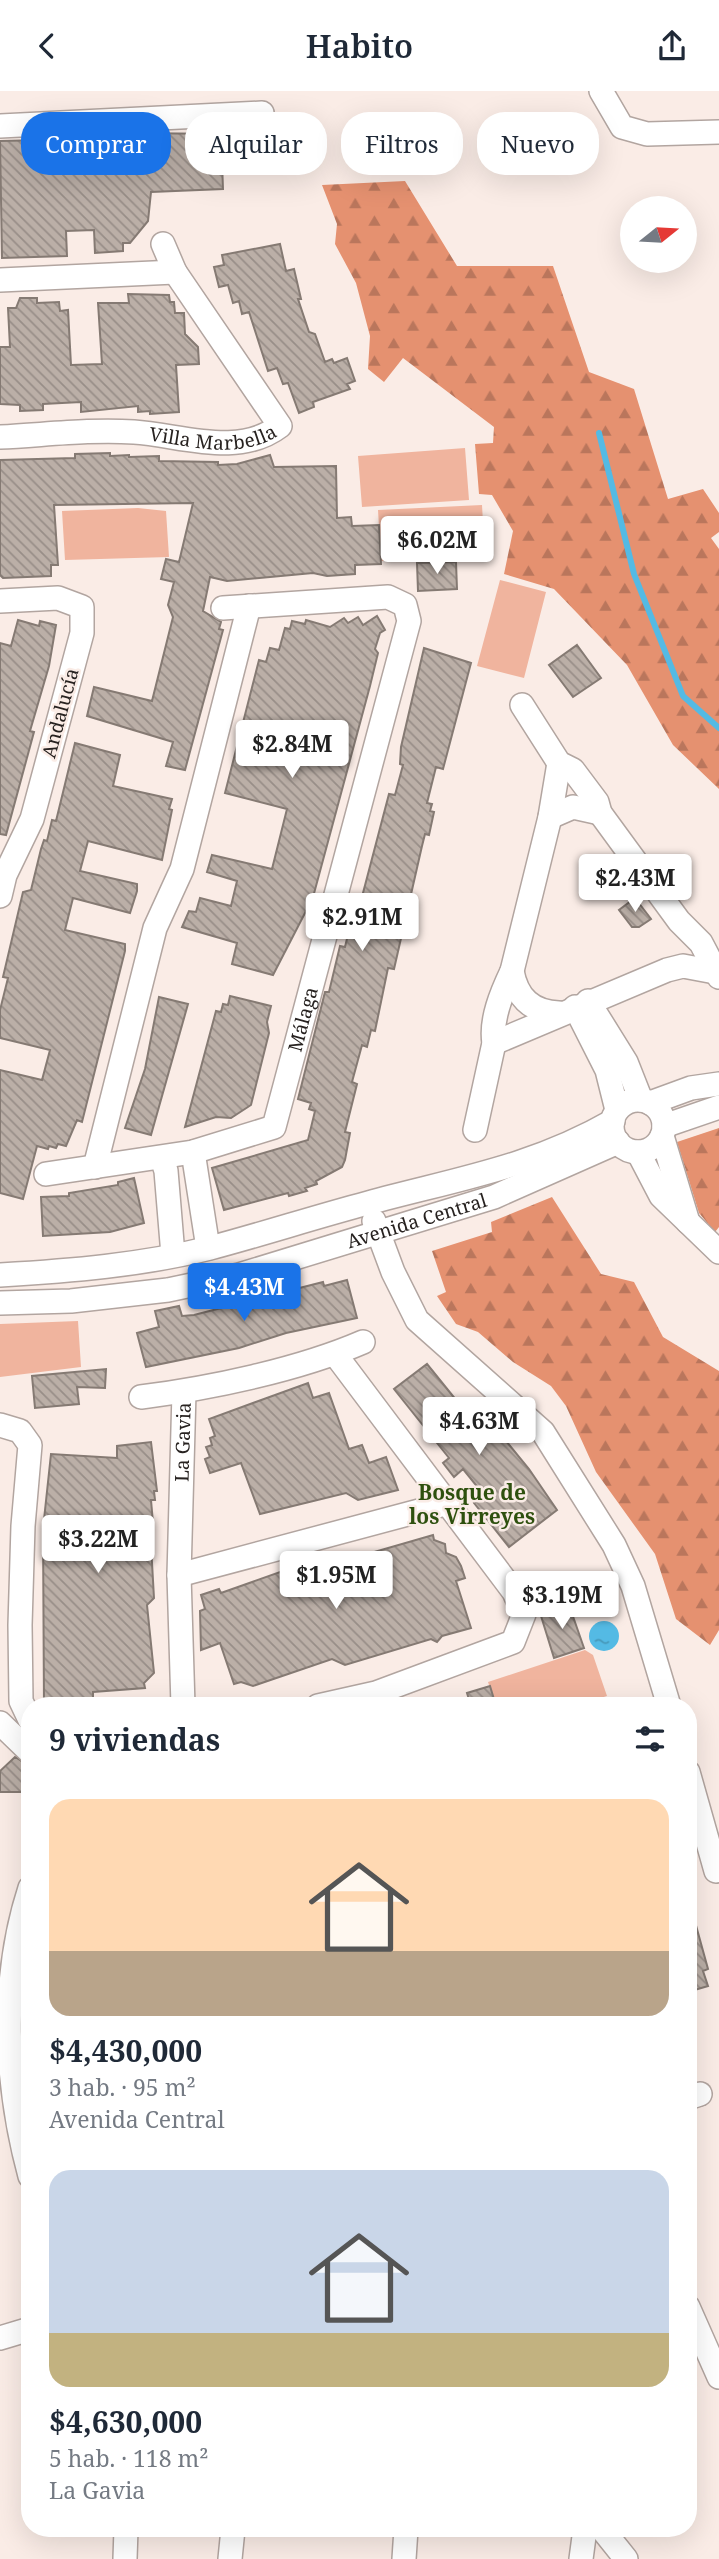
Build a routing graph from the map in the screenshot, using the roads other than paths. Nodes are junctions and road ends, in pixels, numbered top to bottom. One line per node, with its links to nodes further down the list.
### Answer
1 (601, 91): 4 (street)
2 (185, 117): 3 (street)
3 (0, 126)
4 (719, 132)
5 (163, 244): 6 (street, Villa Marbella)
6 (175, 272): 7 (street); 8 (street, Villa Marbella)
7 (0, 280)
8 (0, 437)
9 (0, 601): 16 (street, Andalucía)
10 (249, 606): 11 (street, Málaga); 29 (street, Málaga); 31 (street)
11 (223, 608)
12 (522, 705): 13 (street)
13 (559, 763): 14 (street); 15 (street)
14 (600, 813): 15 (street); 17 (street)
15 (550, 817): 19 (street)
16 (0, 897)
17 (679, 921): 18 (street); 20 (street)
18 (667, 969): 20 (street); 21 (street)
19 (512, 971): 21 (street); 22 (street)
20 (717, 975)
21 (574, 1007): 22 (street); 24 (street); 27 (street)
22 (494, 1043): 26 (street)
23 (719, 1084): 24 (street)
24 (646, 1101): 27 (street); 28 (street)
25 (719, 1107): 28 (street)
26 (475, 1130)
27 (622, 1131): 28 (street); 33 (street, Avenida Central); 36 (street)
28 (663, 1131): 36 (street)
29 (193, 1152): 30 (street); 38 (street)
30 (162, 1158): 31 (street); 40 (street)
31 (95, 1167): 32 (street)
32 (46, 1174)
33 (519, 1176): 34 (street, Avenida Central); 37 (street, Avenida Central)
34 (369, 1203): 35 (street, Avenida Central); 37 (street)
35 (290, 1225): 38 (street, Avenida Central); 41 (street)
36 (689, 1225): 39 (street)
37 (379, 1234): 41 (street, Avenida Central); 53 (street)
38 (208, 1248): 40 (street, Avenida Central)
39 (719, 1252)
40 (173, 1255): 42 (street, Avenida Central)
41 (299, 1257): 43 (street, Avenida Central)
42 (0, 1275)
43 (0, 1303)
44 (363, 1342): 45 (street, La Gavia)
45 (335, 1354): 46 (street, La Gavia); 49 (street)
46 (184, 1392): 47 (street, La Gavia); 50 (street, La Gavia)
47 (141, 1397)
48 (0, 1425): 54 (street)
49 (445, 1504): 50 (street); 52 (street)
50 (179, 1575): 51 (street, La Gavia)
51 (183, 1697)
52 (358, 1697)
53 (666, 1697)
54 (21, 1701)
55 (0, 1723): 56 (street)
56 (21, 1743)
57 (697, 1804): 58 (street)
58 (716, 1871)
59 (21, 1926): 60 (street)
60 (21, 2136)
61 (697, 2327): 64 (street)
62 (21, 2332): 63 (street)
63 (0, 2338)
64 (719, 2377)
65 (126, 2537): 70 (street)
66 (232, 2537): 71 (street)
67 (405, 2537): 72 (street)
68 (584, 2537): 73 (street)
69 (608, 2537): 74 (street)
70 (125, 2559)
71 (230, 2559)
72 (404, 2559)
73 (581, 2559)
74 (626, 2559)

